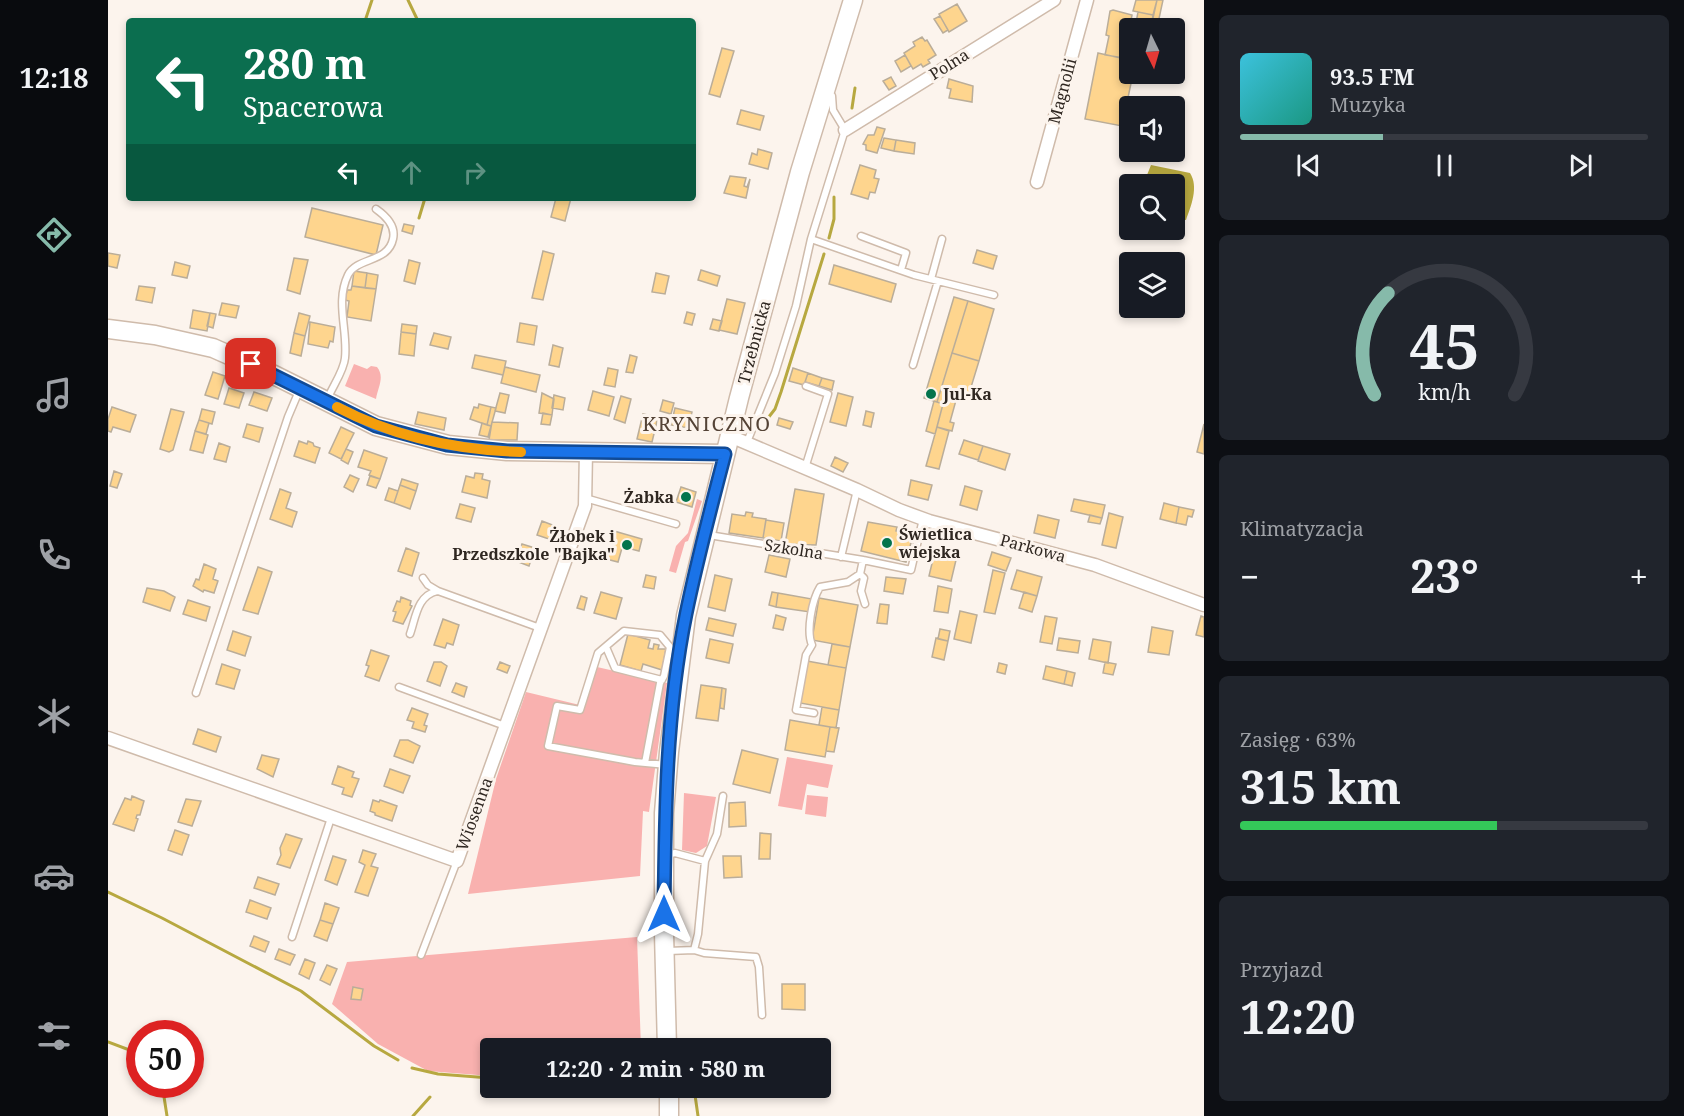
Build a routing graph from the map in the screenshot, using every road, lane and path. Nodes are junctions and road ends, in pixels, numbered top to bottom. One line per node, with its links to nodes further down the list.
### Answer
1 (853, 0): 4 (main road, Trzebnicka)
2 (1054, 0): 5 (street, Polna)
3 (1087, 0): 6 (street, Magnolii)
4 (834, 61): 5 (lane); 20 (main road, Trzebnicka)
5 (844, 130): 9 (lane)
6 (1037, 182)
7 (376, 208): 19 (lane)
8 (861, 236): 11 (lane)
9 (811, 239): 11 (lane); 20 (lane)
10 (942, 239): 12 (lane)
11 (901, 270): 12 (lane)
12 (931, 279): 13 (lane)
13 (938, 281): 14 (lane); 16 (lane)
14 (994, 295)
15 (108, 329): 18 (main road)
16 (913, 364)
17 (806, 386): 23 (lane)
18 (301, 388): 19 (main road); 41 (lane)
19 (326, 402): 21 (main road)
20 (739, 439): 22 (main road, Trzebnicka); 23 (street, Parkowa)
21 (586, 451): 22 (main road); 25 (street, Wiosenna)
22 (725, 454): 46 (main road, Trzebnicka)
23 (805, 468): 24 (street, Parkowa)
24 (857, 490): 26 (street, Parkowa); 29 (lane, Szkolna)
25 (585, 498): 27 (lane); 36 (street, Wiosenna)
26 (923, 519): 30 (lane); 35 (street, Parkowa)
27 (676, 524)
28 (715, 536): 29 (lane, Szkolna)
29 (841, 556): 30 (lane)
30 (863, 560): 31 (lane)
31 (860, 574): 34 (lane); 42 (lane)
32 (423, 578): 33 (lane)
33 (438, 591): 36 (lane); 37 (lane)
34 (865, 604)
35 (1204, 604)
36 (540, 628): 43 (street, Wiosenna)
37 (410, 634)
38 (606, 647): 39 (lane); 39 (lane); 45 (lane)
39 (662, 680): 45 (lane)
40 (399, 687): 43 (lane)
41 (196, 693)
42 (814, 713)
43 (506, 726): 50 (street, Wiosenna)
44 (108, 738): 48 (street, Wiosenna)
45 (645, 763): 46 (lane)
46 (667, 765): 49 (main road, Trzebnicka)
47 (723, 796): 51 (lane)
48 (331, 818): 50 (street, Wiosenna); 52 (lane)
49 (664, 855): 51 (lane); 54 (main road, Trzebnicka)
50 (457, 861): 55 (lane)
51 (705, 861): 53 (lane)
52 (292, 937)
53 (694, 950): 54 (lane); 56 (lane)
54 (664, 951): 57 (main road, Trzebnicka)
55 (421, 955)
56 (762, 1015)
57 (667, 1038)
58 (669, 1098): 59 (main road)
59 (669, 1116)

